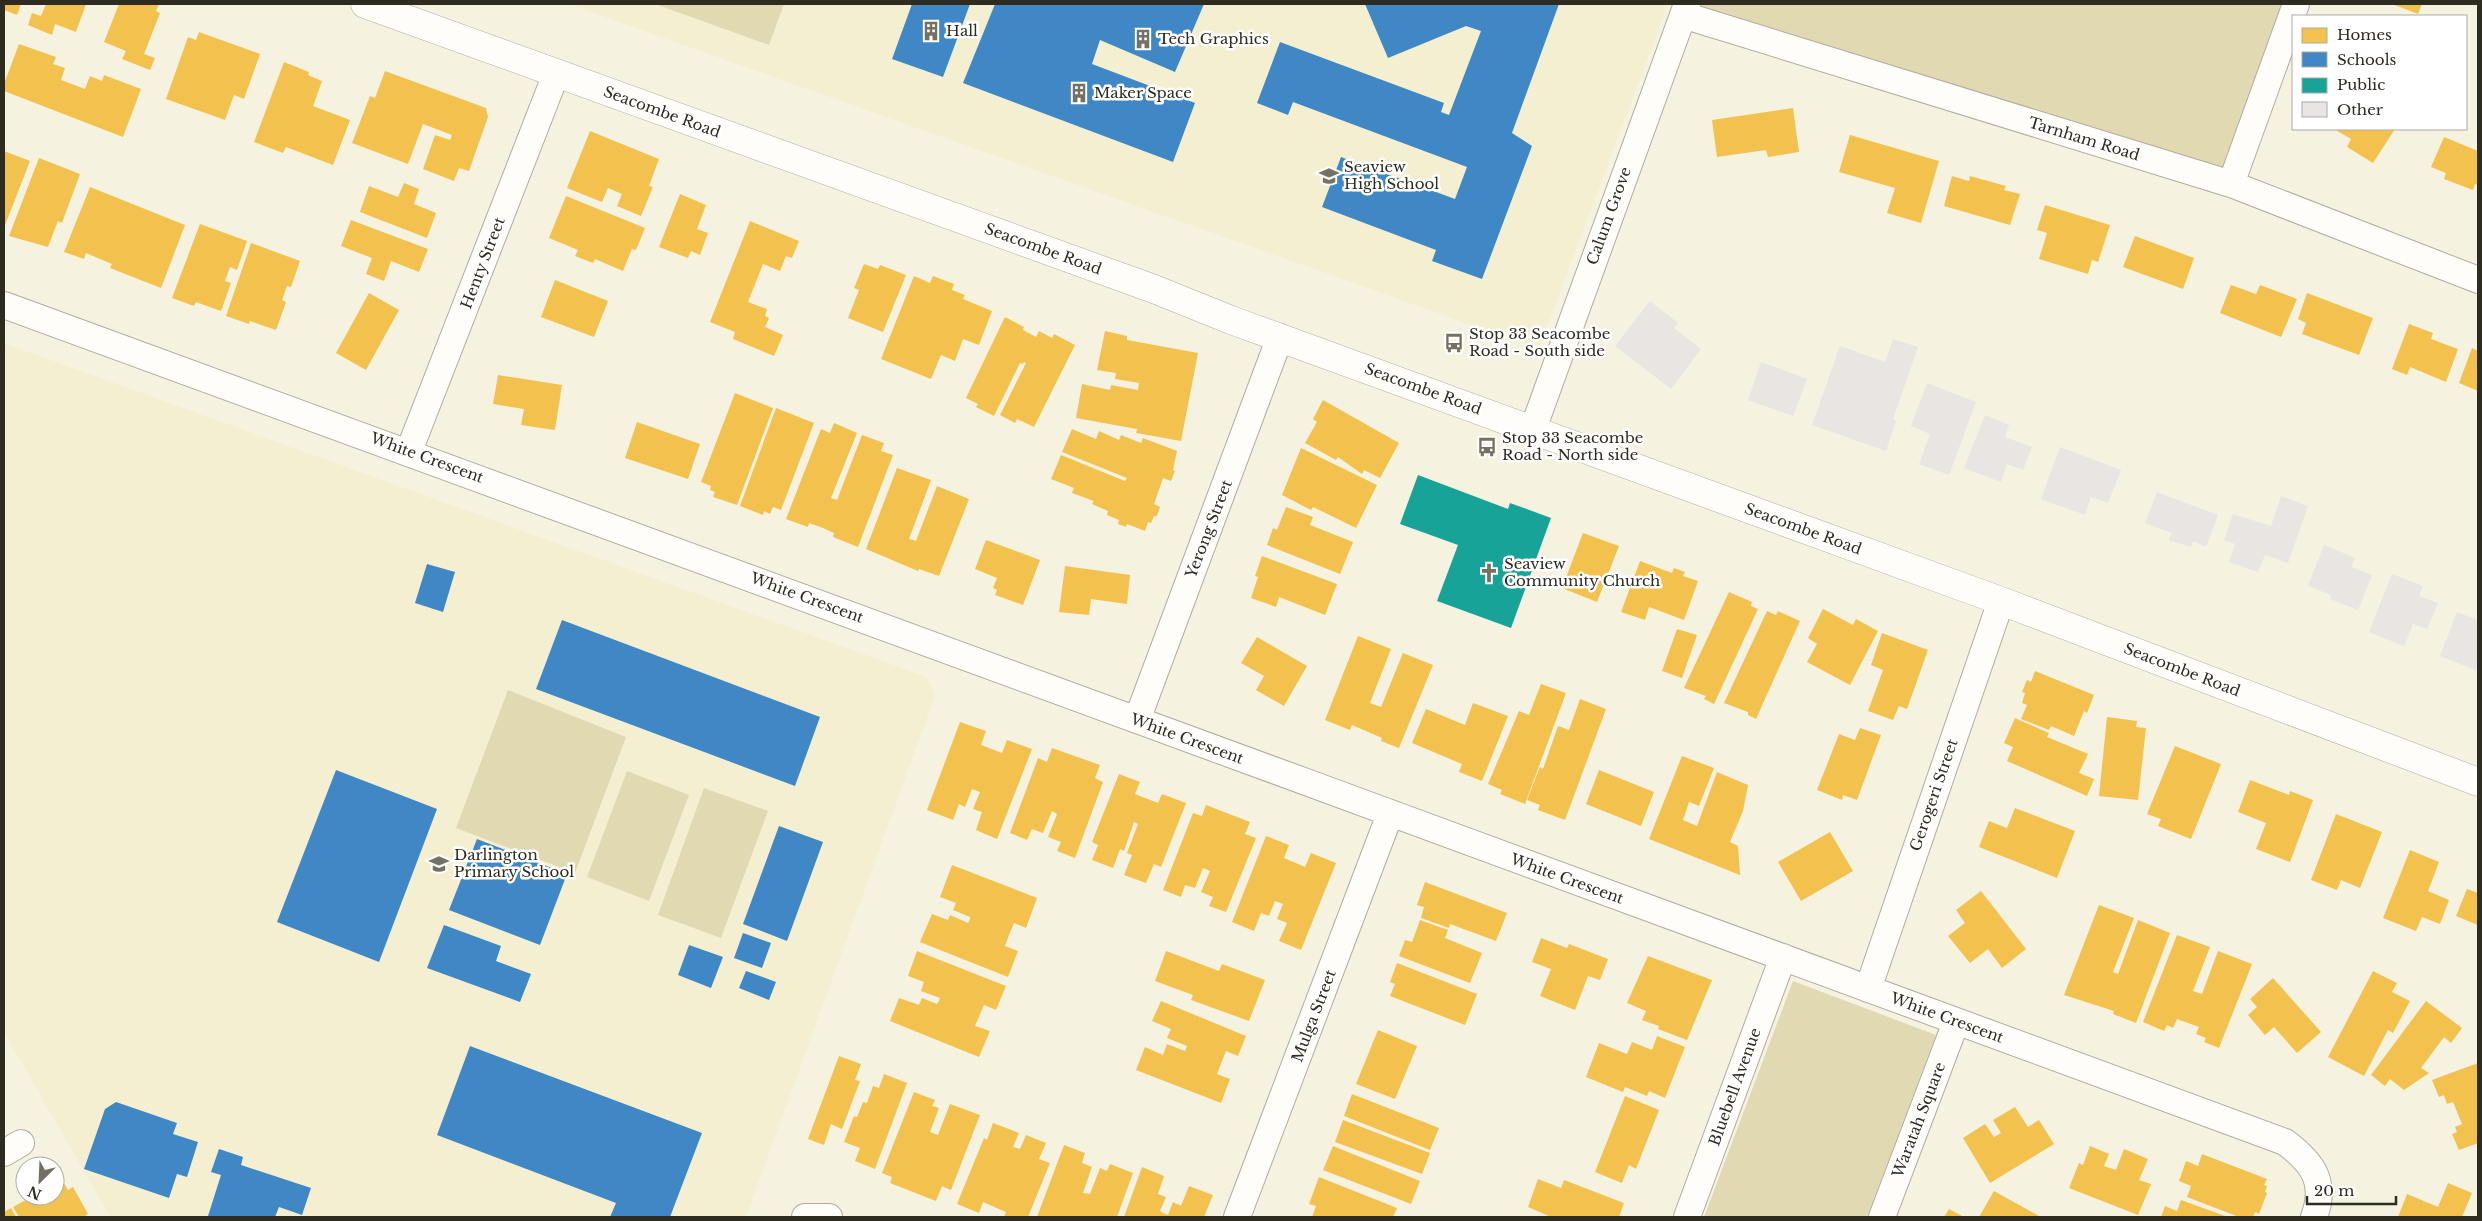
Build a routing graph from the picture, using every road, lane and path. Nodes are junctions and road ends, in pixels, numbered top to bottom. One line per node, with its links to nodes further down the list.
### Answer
1 (365, 4): 4 (main road, Seacombe Road)
2 (2296, 4): 5 (street)
3 (1685, 9): 5 (street, Tarnham Road); 9 (street, Calum Grove)
4 (556, 74): 8 (main road, Seacombe Road); 10 (street, Henty Street)
5 (2230, 184): 6 (street, Tarnham Road)
6 (2478, 280)
7 (4, 305): 10 (street, White Crescent)
8 (1280, 337): 9 (main road, Seacombe Road); 12 (street, Yerong Street)
9 (1533, 429): 11 (main road, Seacombe Road)
10 (410, 451): 12 (street, White Crescent)
11 (2001, 602): 13 (main road, Seacombe Road); 16 (street, Gerogeri Street)
12 (1137, 720): 14 (street, White Crescent)
13 (2478, 782)
14 (1390, 814): 15 (street, White Crescent); 20 (street, Mulga Street)
15 (1783, 957): 16 (street, White Crescent); 21 (street, Bluebell Avenue)
16 (1868, 989): 17 (street, White Crescent)
17 (1956, 1022): 22 (street, Waratah Square); 23 (street, White Crescent)
18 (805, 1217): 19 (street)
19 (829, 1217)
20 (1237, 1217)
21 (1688, 1217)
22 (1882, 1217)
23 (2314, 1217)

